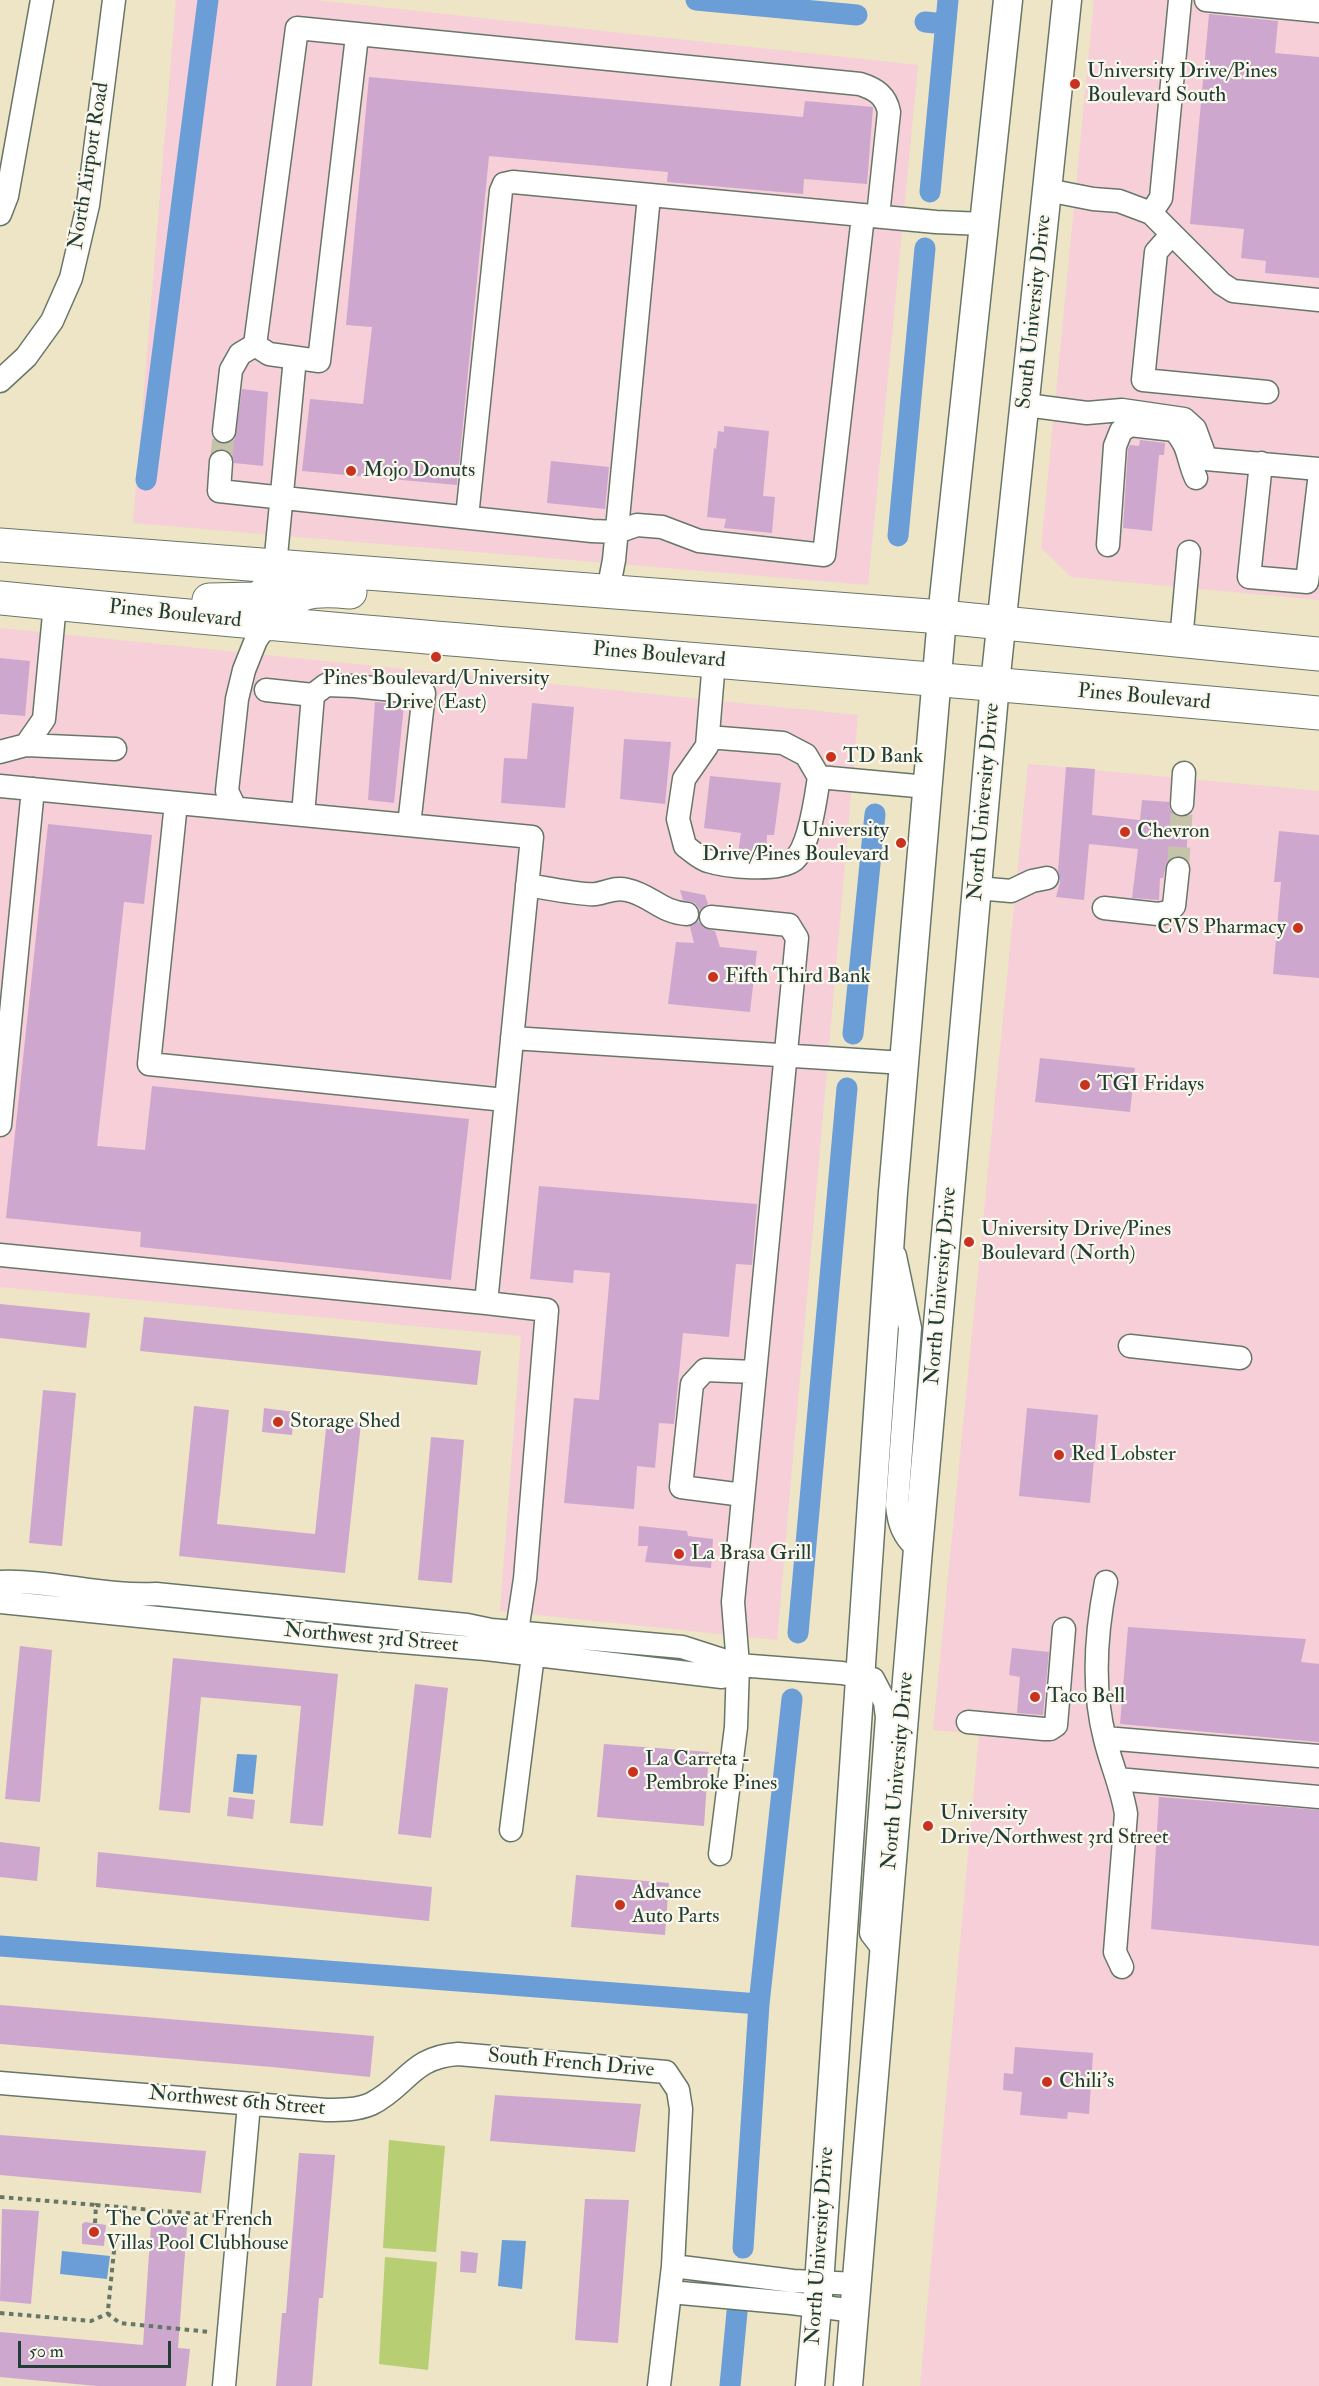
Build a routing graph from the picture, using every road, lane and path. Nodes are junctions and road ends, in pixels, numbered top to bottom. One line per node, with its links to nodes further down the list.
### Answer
1 (42, 0): 12 (street)
2 (114, 0): 19 (street, North Airport Road)
3 (1008, 0): 14 (main road)
4 (1067, 0): 9 (main road, South University Drive)
5 (1180, 0): 11 (street)
6 (1206, 0): 7 (street)
7 (1319, 10)
8 (357, 36): 13 (street); 17 (street); 18 (street)
9 (1047, 190): 11 (street); 21 (main road, South University Drive)
10 (649, 196): 13 (street); 29 (street); 30 (street)
11 (1151, 213): 15 (street)
12 (0, 214)
13 (871, 216): 14 (street); 30 (street)
14 (984, 224): 40 (main road)
15 (1172, 234): 16 (street); 20 (street)
16 (1319, 300)
17 (255, 345): 18 (street); 22 (street)
18 (295, 358): 28 (street)
19 (0, 381)
20 (1266, 392)
21 (1026, 405): 25 (street); 41 (main road, South University Drive)
22 (224, 431)
23 (221, 462): 28 (street)
24 (1261, 463): 25 (street); 26 (street); 27 (street)
25 (1201, 469): 32 (street)
26 (1319, 470)
27 (1319, 481)
28 (280, 498): 29 (street); 36 (street)
29 (467, 517): 30 (street)
30 (617, 531): 38 (street)
31 (0, 545): 33 (highway)
32 (1108, 545)
33 (46, 549): 35 (street); 36 (highway)
34 (1189, 552): 43 (street)
35 (0, 554)
36 (275, 566): 37 (highway); 39 (highway)
37 (515, 584): 38 (highway); 42 (highway)
38 (608, 591): 40 (highway)
39 (27, 601): 42 (highway, Pines Boulevard); 52 (street)
40 (942, 617): 41 (highway); 46 (main road, North University Drive)
41 (1001, 623): 43 (highway); 47 (main road, North University Drive)
42 (267, 624): 45 (highway, Pines Boulevard); 62 (street)
43 (1181, 640): 44 (highway)
44 (1319, 654)
45 (714, 661): 46 (highway, Pines Boulevard); 51 (street)
46 (936, 681): 47 (highway, Pines Boulevard); 58 (main road, North University Drive)
47 (995, 684): 50 (highway, Pines Boulevard); 68 (main road, North University Drive)
48 (266, 690): 49 (street)
49 (313, 694): 63 (street); 64 (street)
50 (1319, 714)
51 (708, 736): 56 (street); 56 (street)
52 (26, 745): 53 (street); 54 (street)
53 (115, 749)
54 (0, 752)
55 (1184, 773): 61 (street)
56 (819, 777): 58 (street)
57 (0, 786): 59 (street)
58 (927, 788): 74 (main road, North University Drive)
59 (33, 789): 60 (street); 76 (street)
60 (176, 803): 62 (street); 75 (street)
61 (1182, 804)
62 (235, 808): 63 (street)
63 (303, 815): 64 (street)
64 (409, 825): 67 (street)
65 (1178, 869): 69 (street)
66 (1047, 878): 68 (street)
67 (527, 885): 70 (street); 72 (street)
68 (977, 888): 84 (main road, North University Drive)
69 (1104, 908)
70 (687, 914)
71 (711, 917): 73 (street)
72 (512, 1038): 73 (street); 75 (street)
73 (785, 1055): 74 (street); 82 (street)
74 (904, 1063): 77 (main road, North University Drive)
75 (505, 1100): 79 (street)
76 (0, 1125)
77 (891, 1237): 84 (street); 92 (main road, North University Drive)
78 (0, 1255): 79 (street)
79 (486, 1303): 89 (street)
80 (1130, 1346): 81 (street)
81 (1240, 1358)
82 (755, 1372): 83 (street); 83 (street)
83 (743, 1495): 91 (street)
84 (918, 1549): 100 (main road, North University Drive)
85 (0, 1582): 89 (street, Northwest 3rd Street)
86 (1106, 1582): 94 (street)
87 (0, 1602): 90 (street, Northwest 3rd Street)
88 (1064, 1629): 93 (street)
89 (518, 1631): 91 (street, Northwest 3rd Street)
90 (533, 1655): 91 (street, Northwest 3rd Street); 98 (street)
91 (738, 1665): 92 (street, Northwest 3rd Street); 99 (street)
92 (860, 1675): 100 (street, North University Drive); 112 (main road, North University Drive)
93 (968, 1722)
94 (1105, 1738): 95 (street); 96 (street)
95 (1319, 1756)
96 (1117, 1779): 97 (street); 101 (street)
97 (1319, 1797)
98 (511, 1830)
99 (720, 1854)
100 (884, 1950): 113 (main road, North University Drive)
101 (1122, 1967)
102 (458, 2054): 104 (street, Northwest 6th Street); 110 (street, South French Drive)
103 (0, 2083): 104 (street, Northwest 6th Street)
104 (249, 2104): 107 (street)
105 (0, 2197): 106 (path)
106 (96, 2205): 107 (path); 108 (path)
107 (239, 2217): 116 (street)
108 (95, 2223)
109 (115, 2241): 115 (path)
110 (673, 2266): 111 (street); 112 (street)
111 (670, 2292): 112 (street); 118 (street)
112 (818, 2295): 113 (street); 119 (main road, North University Drive)
113 (856, 2298): 120 (main road, North University Drive)
114 (0, 2313): 115 (path)
115 (109, 2313): 116 (path)
116 (229, 2334): 117 (street)
117 (224, 2386)
118 (659, 2386)
119 (810, 2386)
120 (848, 2386)

